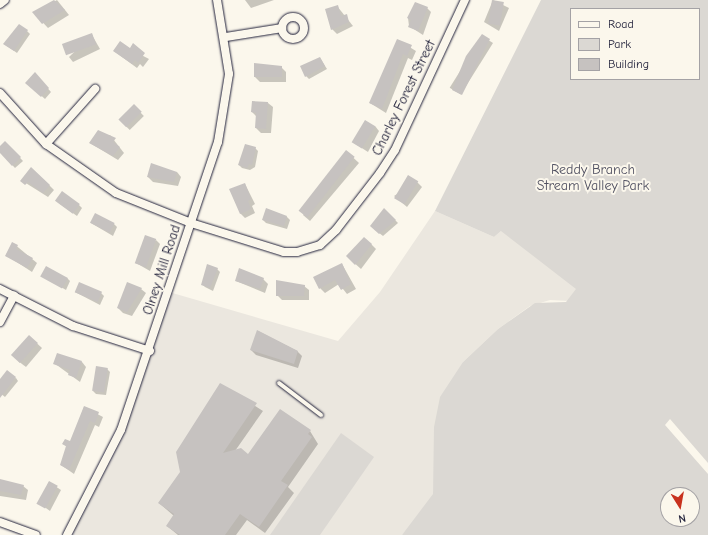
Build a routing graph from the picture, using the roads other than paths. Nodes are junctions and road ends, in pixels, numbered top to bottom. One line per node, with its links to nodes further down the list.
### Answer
1 (5, 0): 4 (street)
2 (217, 0): 6 (street, Olney Mill Road)
3 (465, 0): 10 (street, Charley Forest Street)
4 (0, 4)
5 (282, 28): 6 (street)
6 (226, 37): 10 (street, Olney Mill Road)
7 (95, 89): 9 (street)
8 (0, 93): 9 (street, Charley Forest Street)
9 (46, 144): 10 (street, Charley Forest Street)
10 (191, 223): 14 (street, Olney Mill Road)
11 (0, 289): 12 (street)
12 (14, 296): 13 (street); 14 (street)
13 (0, 322)
14 (150, 351): 19 (street, Olney Mill Road)
15 (279, 383): 16 (lane)
16 (321, 415)
17 (0, 522): 18 (street)
18 (36, 535)
19 (67, 535)

